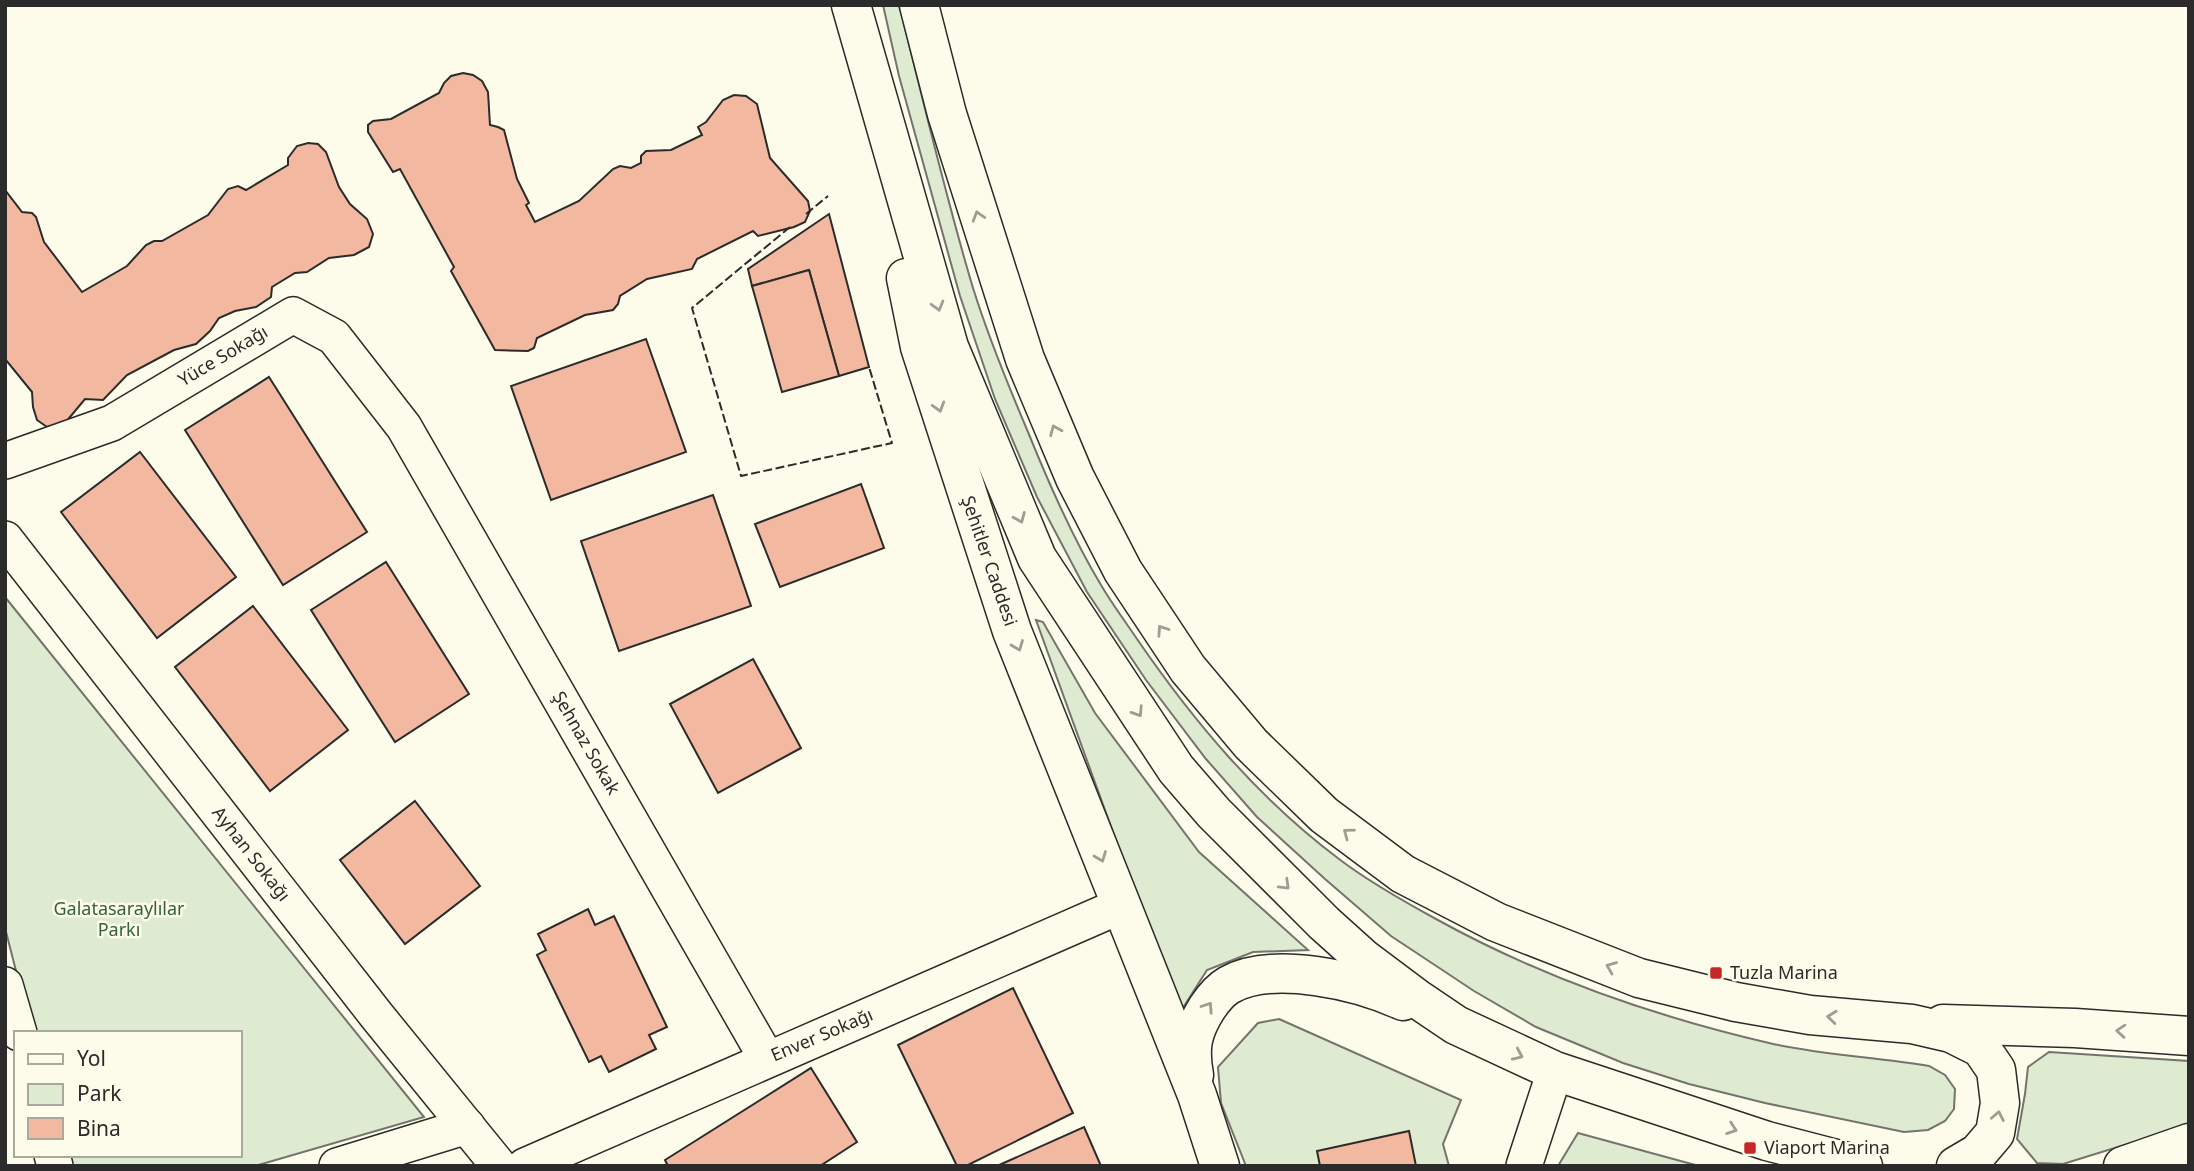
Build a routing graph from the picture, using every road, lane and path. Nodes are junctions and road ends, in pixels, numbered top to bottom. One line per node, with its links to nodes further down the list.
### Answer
1 (850, 5): 6 (main road, Şehitler Caddesi, one-way to 6); 9 (main road, one-way to 9)
2 (919, 5): 8 (main road, one-way to 2)
3 (404, 427): 4 (street, Yüce Sokağı); 12 (street, Şehnaz Sokak)
4 (5, 461)
5 (5, 539): 15 (street, Ayhan Sokağı)
6 (1120, 906): 12 (street, Enver Sokağı); 14 (main road, Şehitler Caddesi)
7 (5, 985): 10 (street)
8 (1912, 1024): 11 (main road, one-way to 8); 24 (main road, one-way to 8)
9 (1456, 1025): 13 (main road, one-way to 13); 14 (main road, Şehitler Caddesi, one-way to 9)
10 (18, 1031)
11 (2189, 1036)
12 (767, 1059): 20 (street, Enver Sokağı)
13 (1555, 1071): 17 (main road, one-way to 17); 22 (street)
14 (1197, 1095): 21 (main road, Şehitler Caddesi)
15 (467, 1126): 18 (street); 19 (street, Ayhan Sokağı)
16 (2189, 1143): 25 (main road)
17 (1774, 1155): 23 (main road)
18 (337, 1166)
19 (499, 1166)
20 (525, 1166)
21 (1220, 1166)
22 (1524, 1166)
23 (1863, 1166)
24 (1956, 1166)
25 (2123, 1166)

